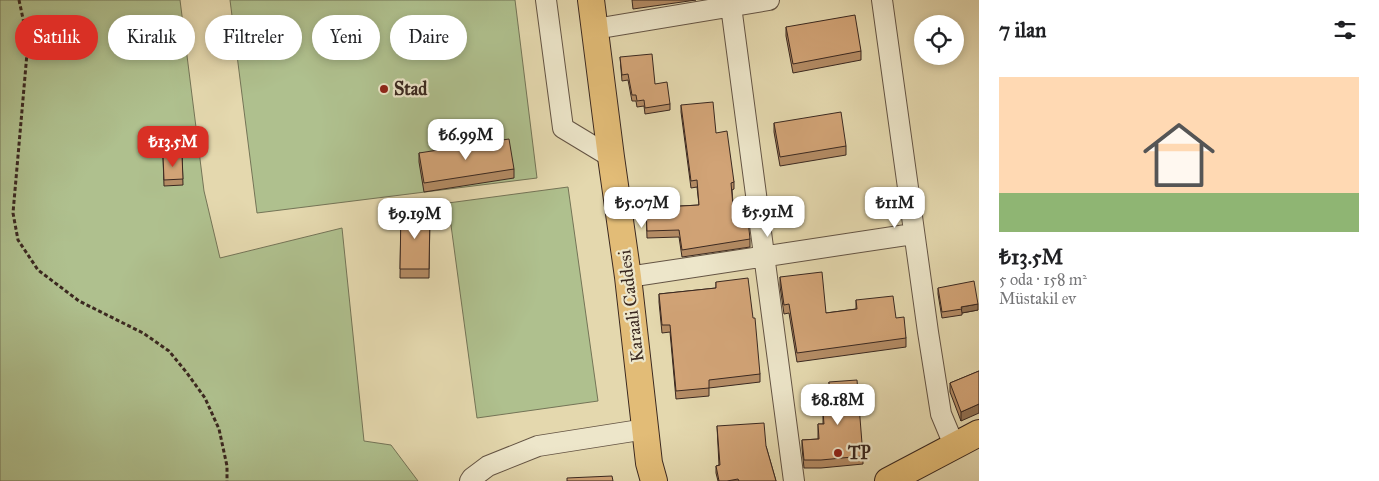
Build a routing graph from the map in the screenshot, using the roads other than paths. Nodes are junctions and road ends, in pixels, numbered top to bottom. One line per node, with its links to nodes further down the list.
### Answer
1 (546, 0): 7 (street)
2 (591, 0): 6 (main road, Karaali Caddesi)
3 (769, 0): 5 (street)
4 (882, 0): 8 (street)
5 (730, 6): 6 (street); 9 (street)
6 (595, 28): 7 (main road, Karaali Caddesi)
7 (611, 157): 10 (main road, Karaali Caddesi)
8 (914, 234): 9 (street); 13 (street)
9 (764, 256): 10 (street); 16 (street)
10 (628, 277): 11 (main road, Karaali Caddesi)
11 (646, 429): 14 (main road, Karaali Caddesi); 15 (street)
12 (979, 433): 13 (main road)
13 (967, 449): 17 (main road); 18 (main road)
14 (650, 475)
15 (470, 481)
16 (794, 481)
17 (888, 481)
18 (921, 481)

